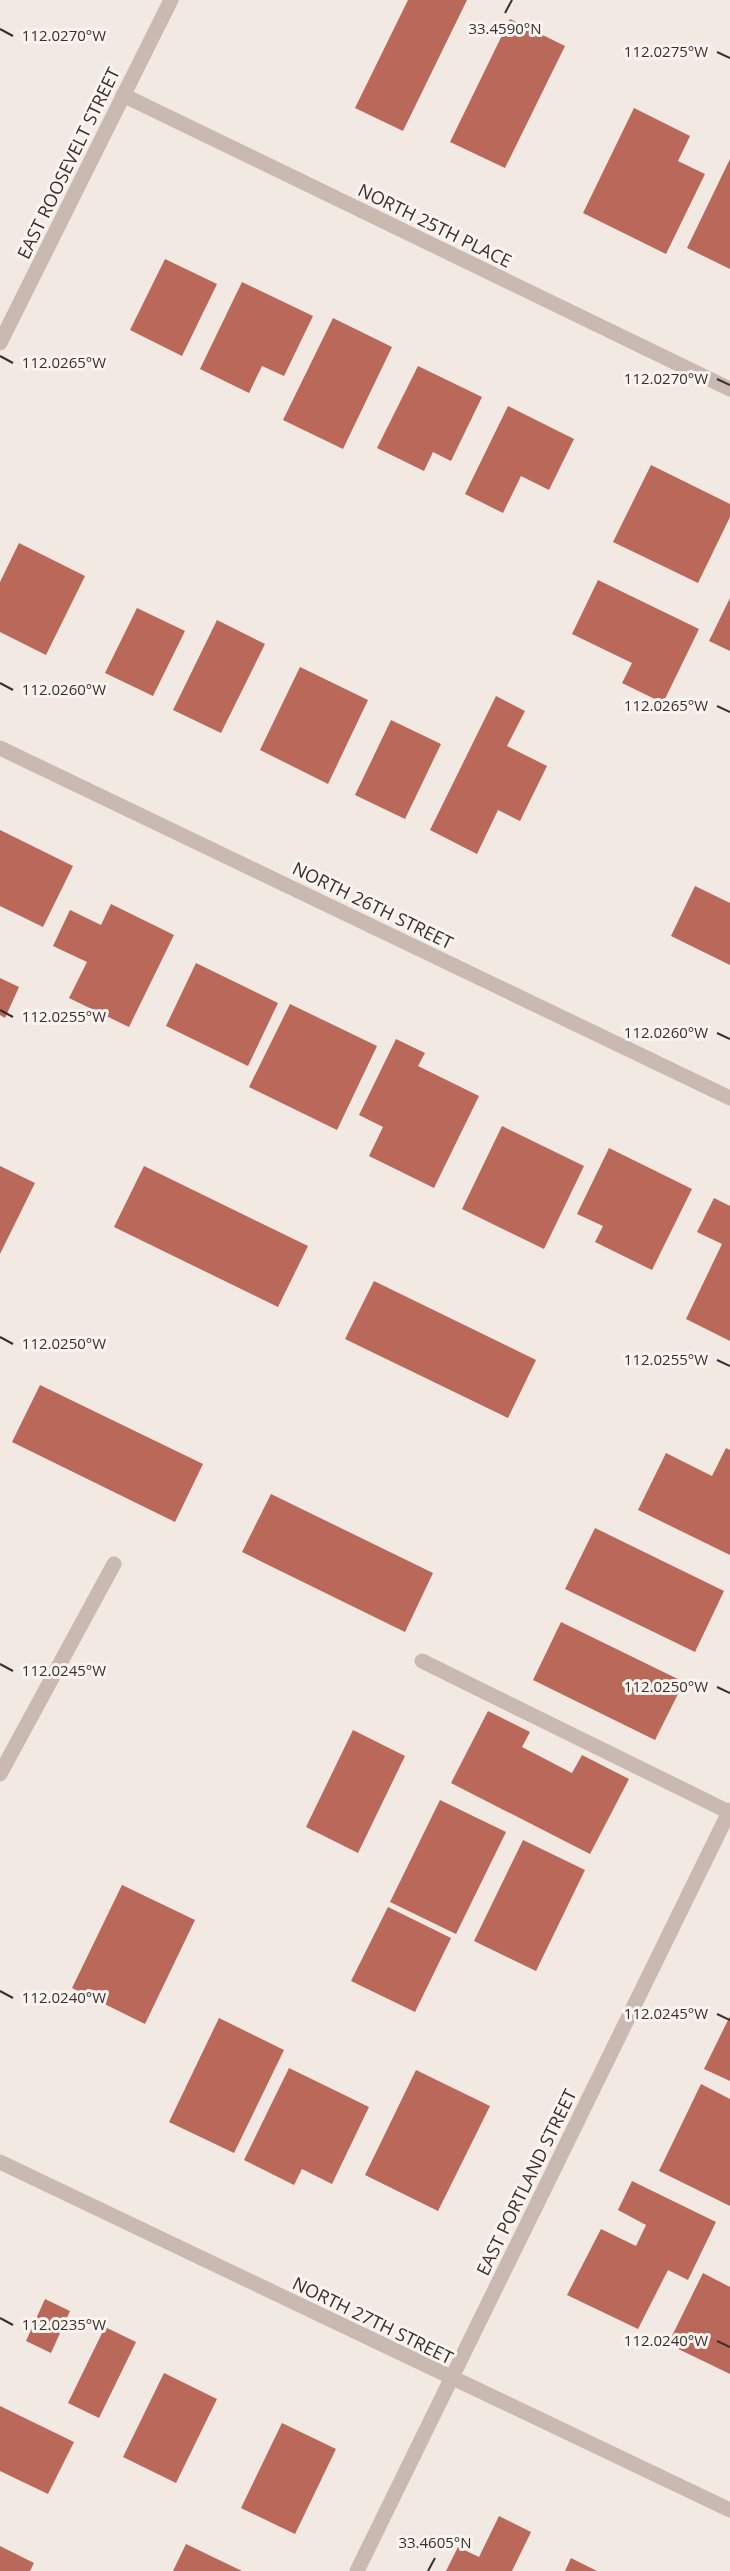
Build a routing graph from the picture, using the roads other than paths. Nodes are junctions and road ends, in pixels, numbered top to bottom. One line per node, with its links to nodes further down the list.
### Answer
1 (171, 0): 2 (street, EAST ROOSEVELT STREET)
2 (123, 95): 3 (street, EAST ROOSEVELT STREET); 4 (street, NORTH 25TH PLACE)
3 (0, 343)
4 (730, 389)
5 (0, 748): 6 (street, NORTH 26TH STREET)
6 (730, 1098)
7 (114, 1564): 9 (street)
8 (422, 1661): 10 (street)
9 (0, 1774)
10 (729, 1811): 12 (street, EAST PORTLAND STREET)
11 (0, 2162): 12 (street, NORTH 27TH STREET)
12 (452, 2379): 13 (street, NORTH 27TH STREET); 14 (street, EAST PORTLAND STREET)
13 (730, 2510)
14 (357, 2571)

